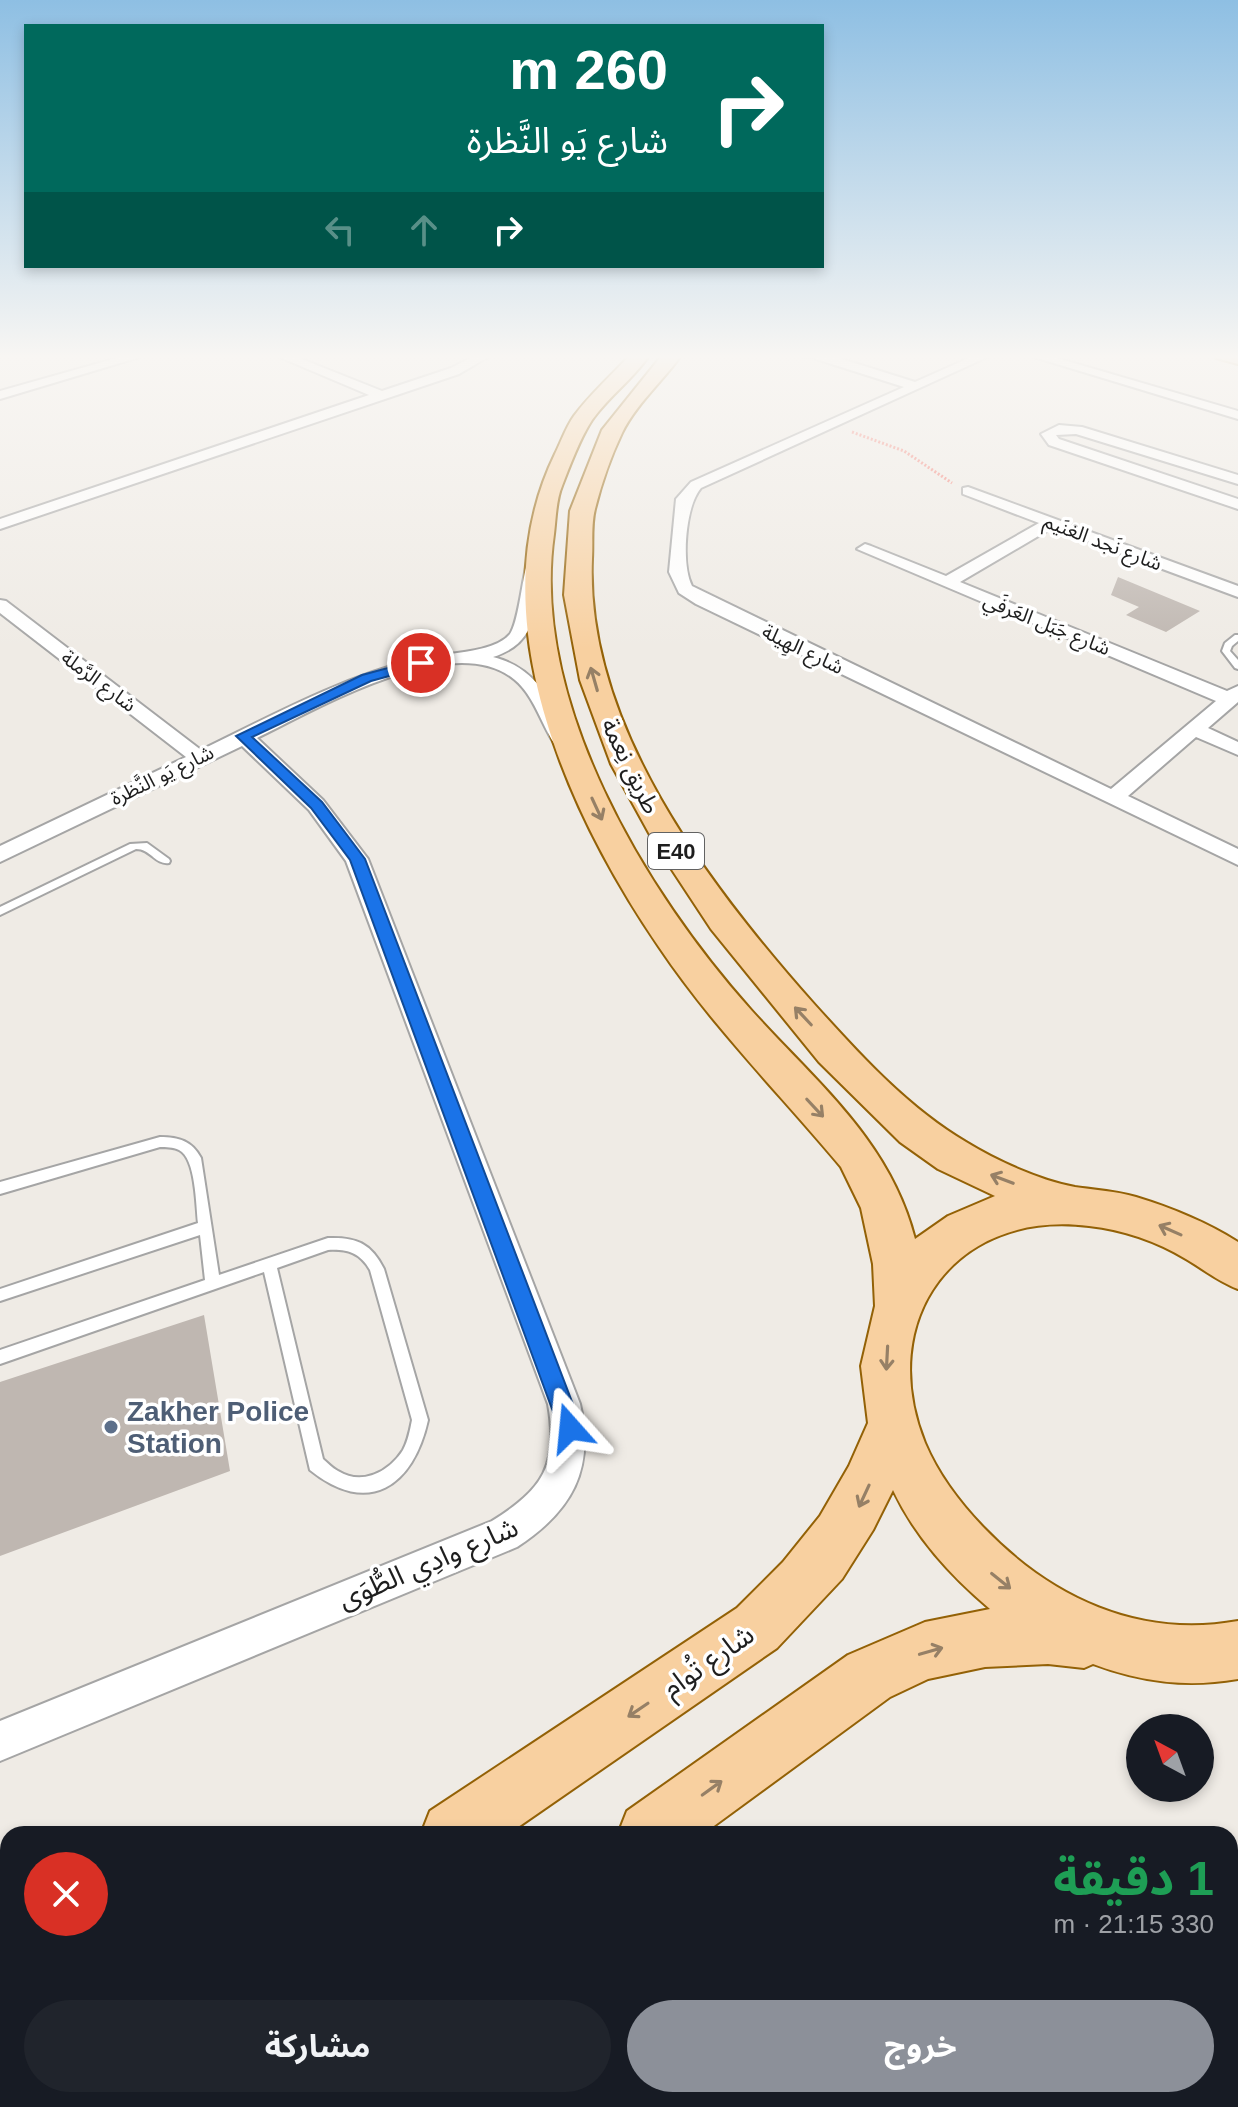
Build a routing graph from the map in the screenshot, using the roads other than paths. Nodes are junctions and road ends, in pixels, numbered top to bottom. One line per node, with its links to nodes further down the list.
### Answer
1 (214, 452): 12 (street)
2 (563, 452): 14 (main road, طريق نِعمة / E40)
3 (600, 452): 33 (main road, طريق نِعمة / E40, one-way to 3)
4 (769, 452): 27 (street, شارع الهِيلة)
5 (1085, 452): 9 (street)
6 (1149, 452): 7 (street)
7 (1236, 479): 9 (street)
8 (968, 491): 11 (street, شارع نَجد الغنَيم)
9 (1209, 494): 10 (street)
10 (1238, 504)
11 (1051, 522): 15 (street); 16 (street, شارع نَجد الغنَيم)
12 (0, 524)
13 (865, 549): 15 (street, شارع جَبَل العَرفَي)
14 (537, 553): 19 (street, شارع يَو النَّظرة); 26 (main road, طريق نِعمة / E40)
15 (947, 583): 21 (street, شارع جَبَل العَرفَي)
16 (1238, 592)
17 (0, 605): 25 (street, شارع الرَّملة)
18 (1238, 637): 20 (lane)
19 (461, 657): 23 (street, شارع يَو النَّظرة); 26 (street, شارع يَو النَّظرة)
20 (1238, 666)
21 (1233, 696): 22 (street)
22 (1194, 729): 24 (street); 27 (street)
23 (243, 736): 25 (street, شارع يَو النَّظرة); 44 (street, شارع وادِي الطُّوَى)
24 (1238, 749)
25 (198, 757): 28 (street, شارع يَو النَّظرة)
26 (580, 772): 39 (main road, طريق نِعمة / E40, one-way to 39)
27 (1113, 798): 29 (street, شارع الهِيلة)
28 (0, 855)
29 (1238, 858)
30 (165, 861): 31 (lane)
31 (0, 911)
32 (0, 1188): 34 (lane)
33 (1075, 1206): 36 (main road, one-way to 33); 39 (main road)
34 (205, 1227): 37 (lane); 38 (lane)
35 (269, 1264): 35 (lane); 37 (lane)
36 (1238, 1268)
37 (213, 1285): 40 (lane)
38 (0, 1295)
39 (898, 1305): 41 (main road, one-way to 41)
40 (0, 1357)
41 (893, 1424): 42 (main road, one-way to 42); 45 (main road, شارع تُوام, one-way to 45)
42 (1113, 1643): 43 (main road); 46 (main road, one-way to 42)
43 (1223, 1661)
44 (0, 1741)
45 (465, 1826)
46 (661, 1826)

